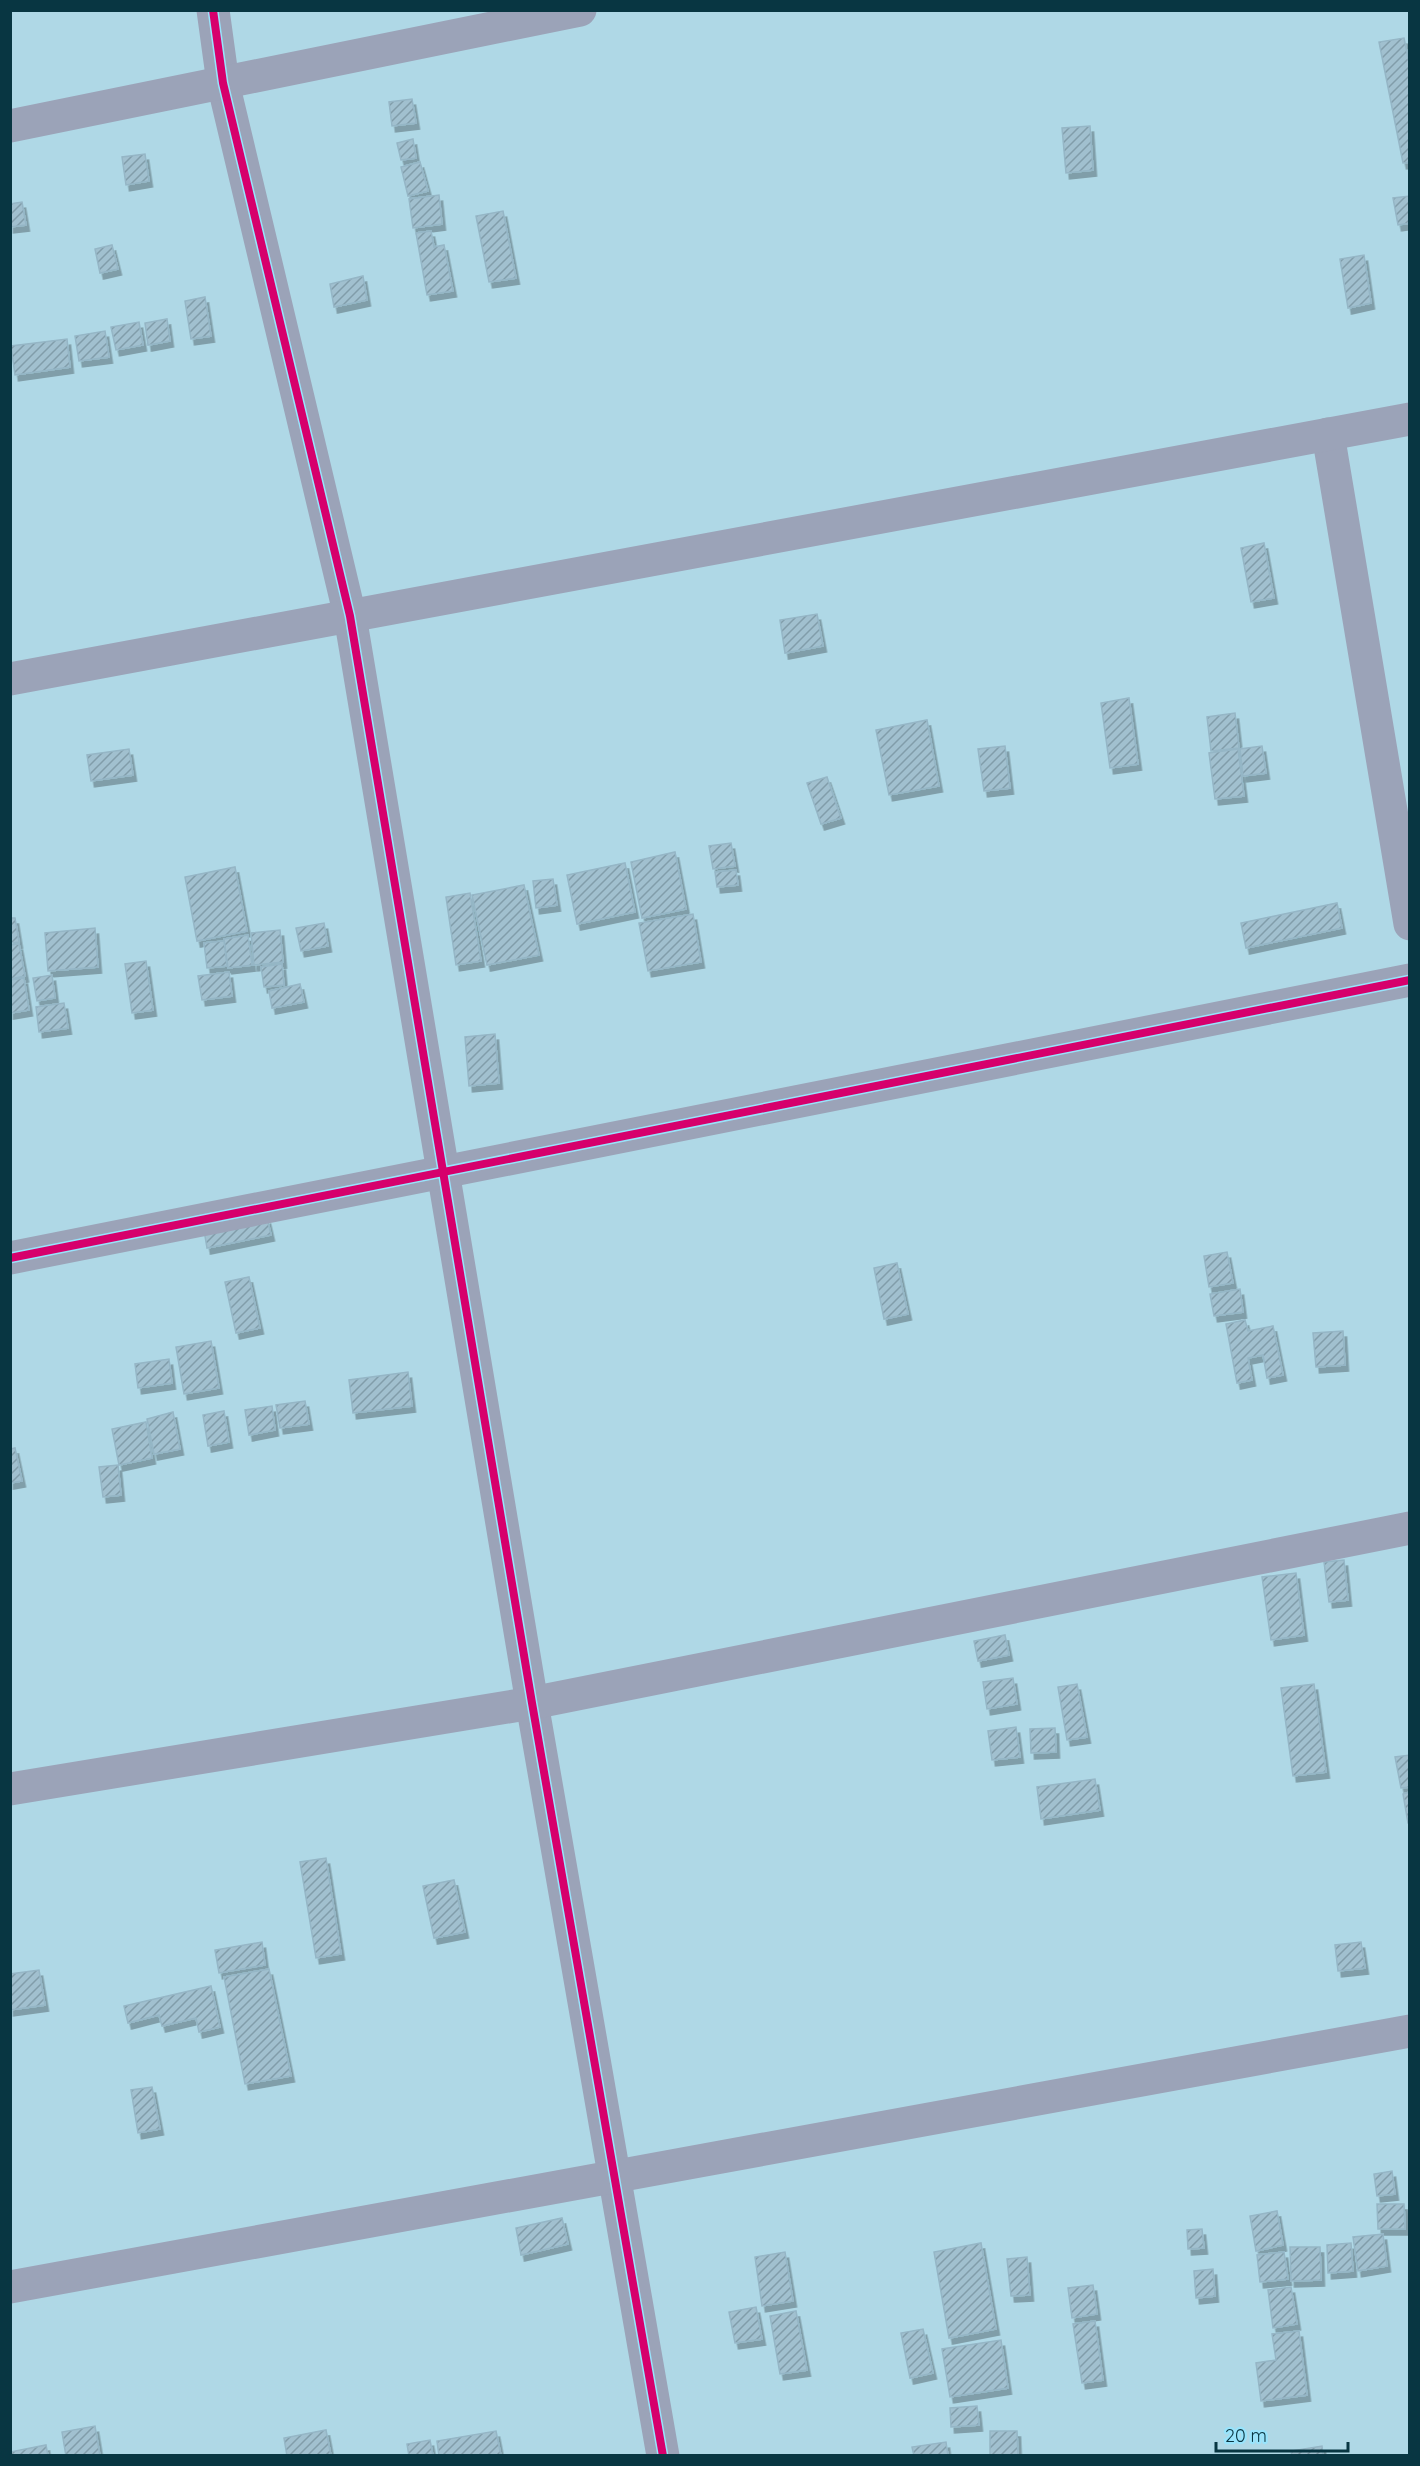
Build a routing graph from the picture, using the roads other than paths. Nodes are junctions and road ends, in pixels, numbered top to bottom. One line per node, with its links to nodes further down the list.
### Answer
1 (213, 10): 3 (street)
2 (580, 10): 3 (street)
3 (223, 83): 4 (street); 7 (street)
4 (10, 126)
5 (1410, 419): 6 (street)
6 (1328, 434): 7 (street); 9 (street)
7 (350, 616): 8 (street); 11 (street)
8 (10, 679)
9 (1410, 924)
10 (1410, 980): 11 (street)
11 (442, 1172): 12 (street); 14 (street)
12 (10, 1258)
13 (1410, 1528): 14 (street)
14 (532, 1703): 15 (street); 17 (street)
15 (10, 1789)
16 (1410, 2031): 17 (street)
17 (615, 2176): 18 (street); 19 (street)
18 (10, 2287)
19 (663, 2456)

